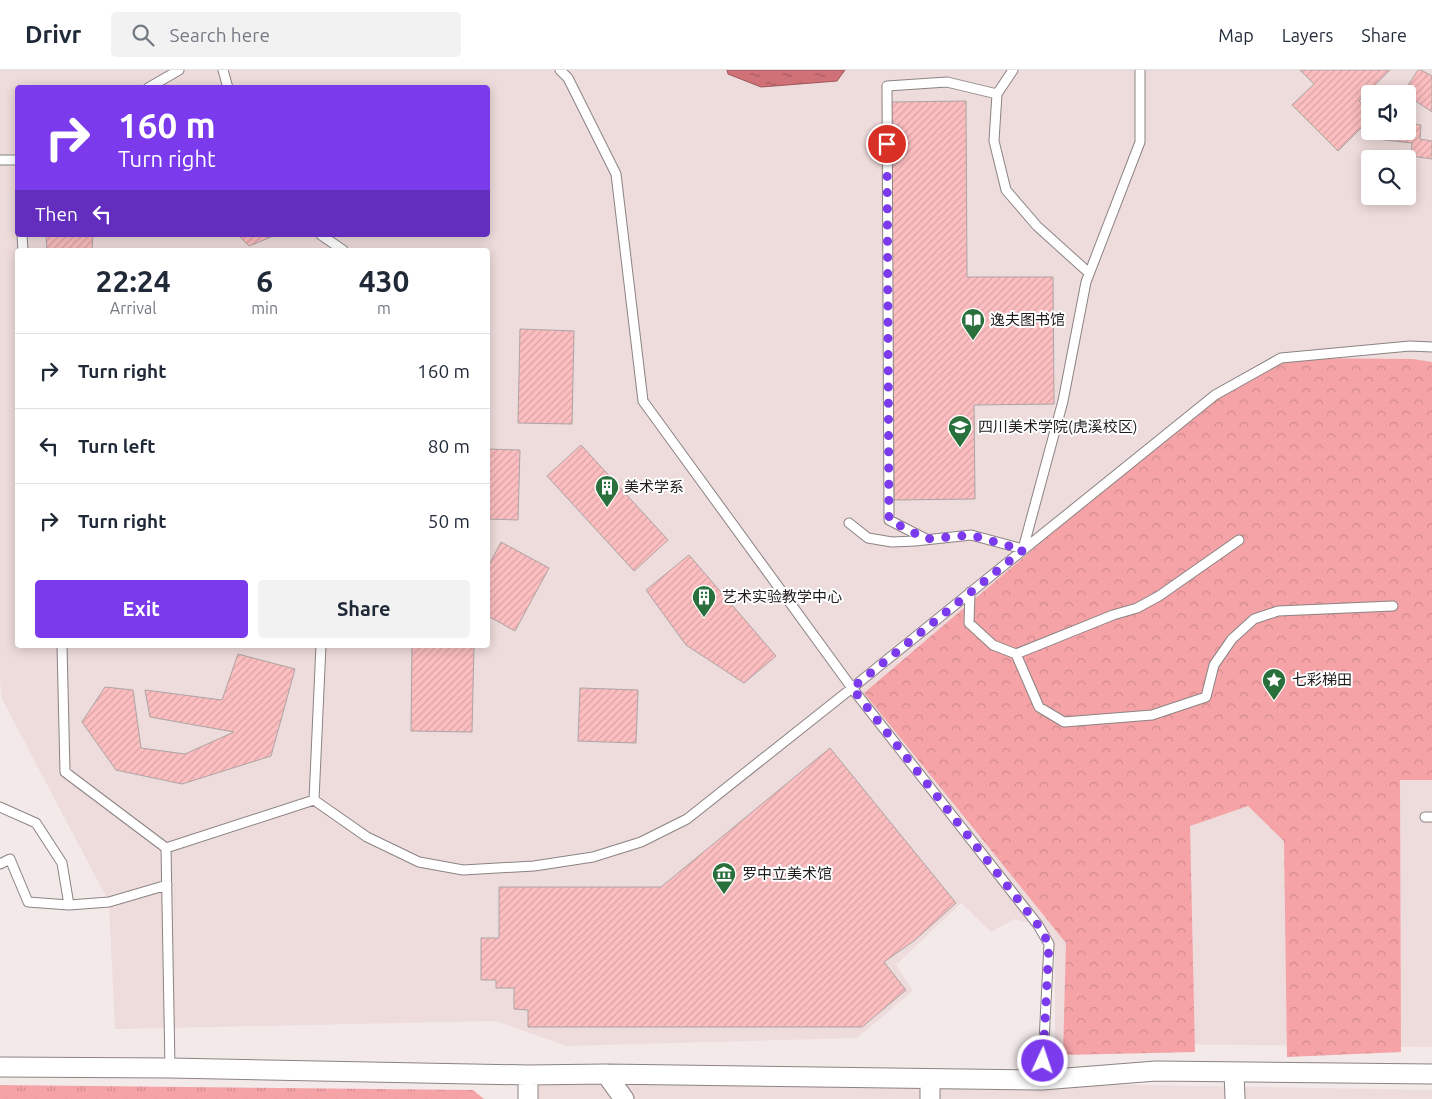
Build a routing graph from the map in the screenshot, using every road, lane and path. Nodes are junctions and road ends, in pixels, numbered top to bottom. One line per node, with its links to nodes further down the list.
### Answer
1 (179, 70): 6 (lane)
2 (223, 70): 7 (lane)
3 (560, 70): 24 (lane)
4 (1014, 70): 8 (lane)
5 (1140, 70): 13 (lane)
6 (153, 85)
7 (227, 85)
8 (998, 94): 13 (lane); 16 (lane)
9 (0, 160): 10 (lane)
10 (15, 160)
11 (325, 237): 12 (lane)
12 (340, 248)
13 (1089, 274): 18 (lane)
14 (1432, 347): 18 (lane)
15 (849, 524): 16 (lane)
16 (926, 539): 18 (lane)
17 (1239, 540): 23 (lane)
18 (1023, 550): 19 (lane)
19 (970, 592): 23 (lane); 24 (lane)
20 (1393, 606): 23 (lane)
21 (62, 648): 27 (lane)
22 (321, 648): 25 (lane)
23 (1016, 654)
24 (852, 688): 25 (lane); 38 (lane)
25 (314, 800): 27 (lane)
26 (0, 806): 30 (lane)
27 (166, 848): 29 (lane)
28 (0, 864): 30 (lane)
29 (167, 885): 30 (lane); 32 (lane)
30 (69, 905)
31 (0, 1067): 32 (street)
32 (170, 1068): 36 (street)
33 (1234, 1072): 35 (street); 38 (street); 42 (street)
34 (606, 1074): 36 (street); 37 (street); 40 (street)
35 (1432, 1074)
36 (528, 1075): 39 (street)
37 (930, 1079): 38 (street); 41 (street)
38 (1042, 1080)
39 (528, 1099)
40 (624, 1099)
41 (930, 1099)
42 (1235, 1099)

